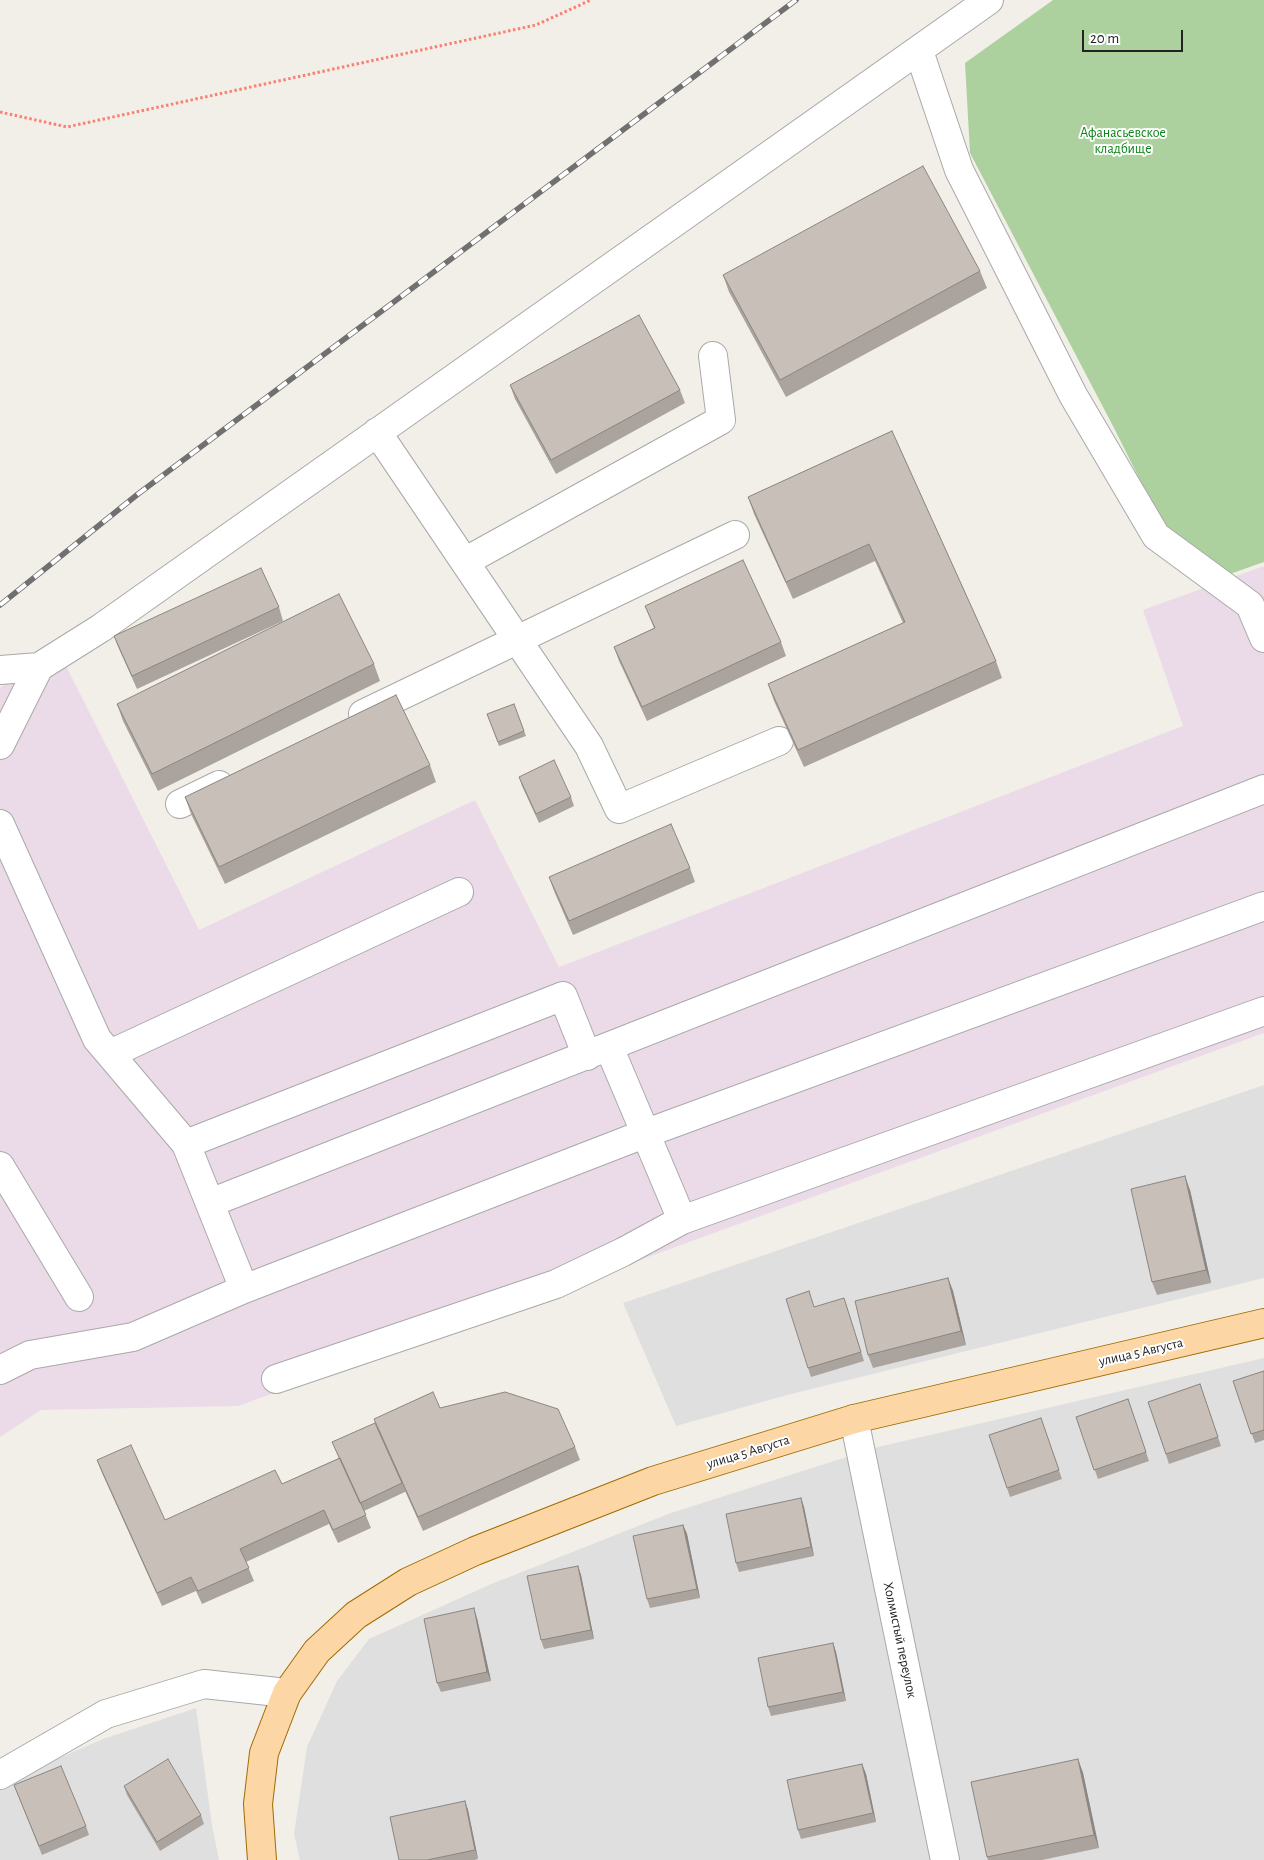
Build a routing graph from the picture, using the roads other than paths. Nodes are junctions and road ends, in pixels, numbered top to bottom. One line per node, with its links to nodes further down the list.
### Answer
1 (989, 0): 2 (street)
2 (919, 51): 4 (street); 8 (street)
3 (713, 356): 6 (street)
4 (377, 432): 6 (street); 9 (street)
5 (735, 535): 7 (street)
6 (466, 562): 7 (street)
7 (517, 638): 11 (street); 12 (street)
8 (1264, 638)
9 (39, 667): 10 (street); 13 (street)
10 (0, 670)
11 (337, 726)
12 (779, 741)
13 (0, 745)
14 (241, 774): 16 (street)
15 (1264, 789): 21 (street)
16 (180, 804)
17 (0, 824): 22 (street)
18 (459, 892): 22 (street)
19 (1264, 906): 23 (street)
20 (1264, 1011): 27 (street)
21 (598, 1052): 23 (street); 24 (street); 26 (street)
22 (110, 1054): 24 (street)
23 (644, 1134): 27 (street); 28 (street)
24 (186, 1144): 26 (street)
25 (0, 1166): 29 (street)
26 (210, 1203): 28 (street)
27 (682, 1220): 32 (street)
28 (244, 1289): 31 (street)
29 (79, 1297)
30 (1264, 1323): 33 (main road, улица 5 Августа)
31 (0, 1370)
32 (276, 1380)
33 (854, 1419): 34 (main road, улица 5 Августа); 37 (street, Холмистый переулок)
34 (287, 1693): 35 (street); 36 (main road, улица 5 Августа)
35 (0, 1775)
36 (262, 1860)
37 (945, 1860)

